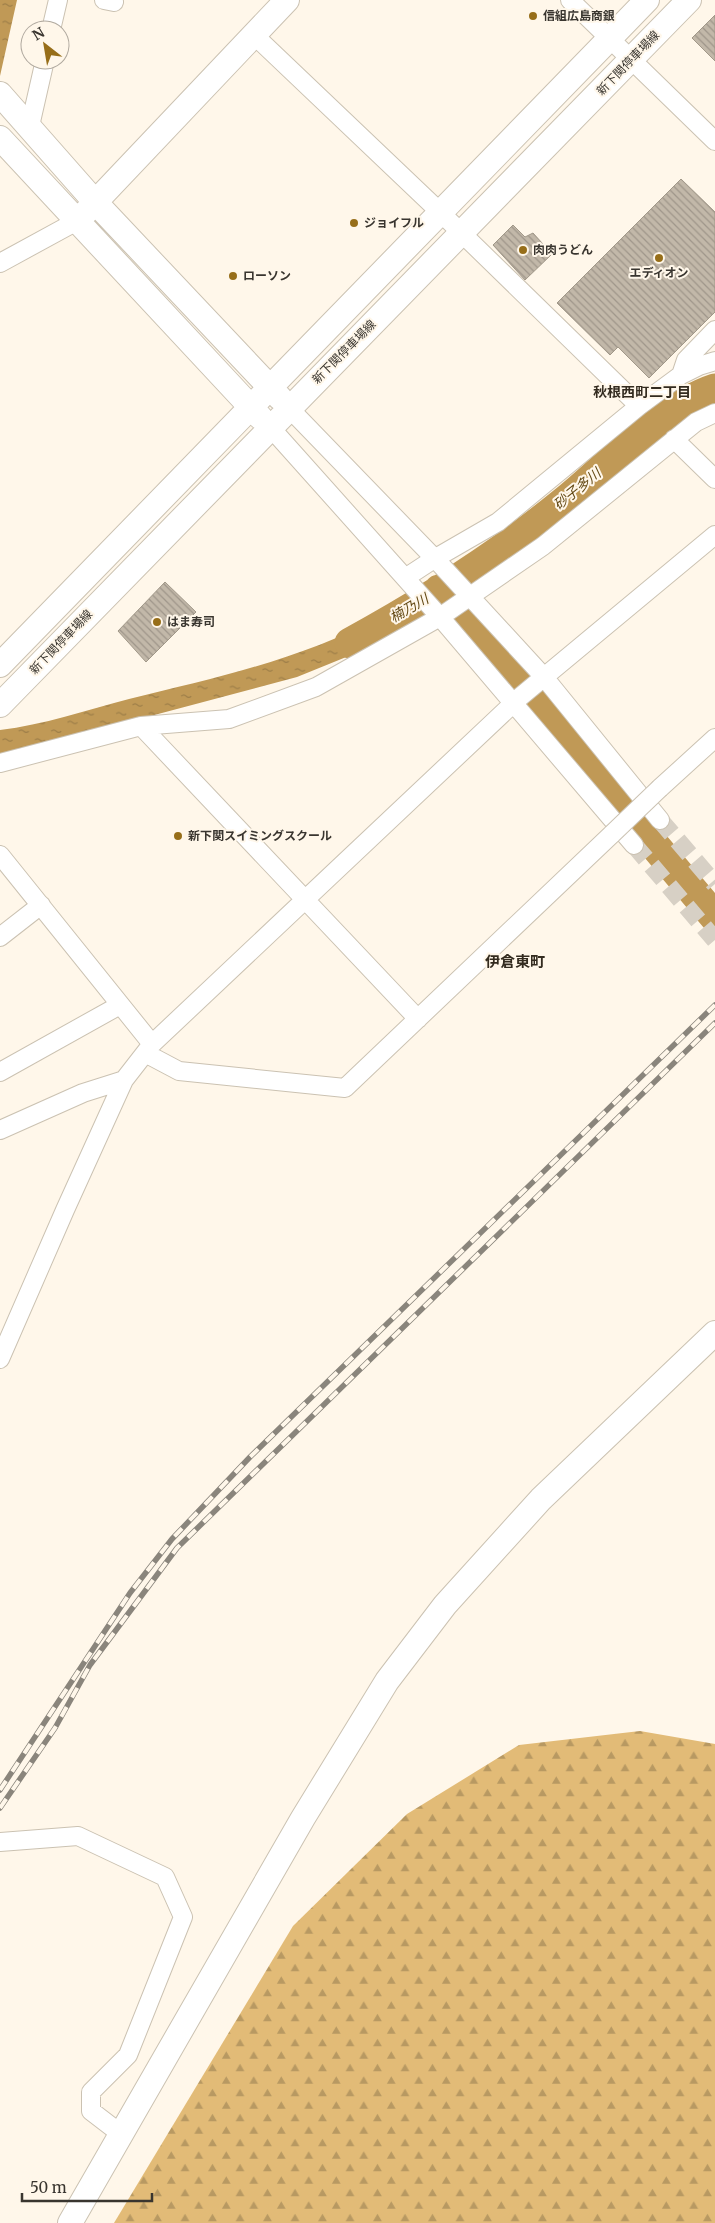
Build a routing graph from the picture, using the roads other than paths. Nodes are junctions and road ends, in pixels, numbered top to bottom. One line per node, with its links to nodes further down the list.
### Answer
1 (58, 0): 6 (street)
2 (287, 0): 7 (street)
3 (570, 0): 8 (street)
4 (647, 0): 8 (street)
5 (689, 0): 9 (street, 新下関停車場線)
6 (53, 20)
7 (254, 35): 15 (street); 16 (street)
8 (610, 38): 9 (street); 16 (street)
9 (631, 59): 14 (street); 18 (street, 新下関停車場線)
10 (42, 70): 12 (street)
11 (6, 100): 12 (street)
12 (30, 126): 15 (street)
13 (2, 140): 17 (street)
14 (715, 141)
15 (96, 203): 17 (street); 23 (street)
16 (441, 213): 18 (street); 23 (street)
17 (77, 221): 19 (street); 24 (street)
18 (461, 233): 25 (street); 26 (street, 新下関停車場線)
19 (0, 263)
20 (715, 330): 22 (street)
21 (715, 361): 22 (street)
22 (681, 375): 25 (street)
23 (269, 387): 24 (street); 26 (street)
24 (250, 405): 28 (street); 36 (street)
25 (639, 406): 32 (street)
26 (289, 408): 28 (street, 新下関停車場線); 32 (street)
27 (715, 413): 29 (street)
28 (270, 428): 33 (street); 39 (street, 新下関停車場線)
29 (674, 439): 30 (street); 34 (street)
30 (715, 479)
31 (715, 534): 37 (street)
32 (437, 561): 33 (street); 34 (street)
33 (407, 580): 35 (street)
34 (466, 597): 35 (street); 37 (street)
35 (440, 614): 38 (street); 40 (street)
36 (0, 665)
37 (540, 681): 38 (street); 43 (street)
38 (516, 700): 44 (street); 46 (street)
39 (0, 705)
40 (141, 726): 42 (street); 46 (street)
41 (715, 738): 50 (street, bridge)
42 (0, 763)
43 (660, 820)
44 (634, 845)
45 (0, 855): 47 (street)
46 (304, 900): 50 (street); 51 (street)
47 (41, 905): 48 (street); 49 (street)
48 (0, 937)
49 (120, 1005): 51 (street); 52 (street)
50 (418, 1019): 51 (street)
51 (149, 1048): 53 (street)
52 (0, 1072)
53 (124, 1080): 54 (street); 56 (street)
54 (0, 1130)
55 (715, 1333): 58 (street)
56 (0, 1359)
57 (0, 1842): 58 (street)
58 (121, 2134): 59 (street)
59 (70, 2223)

